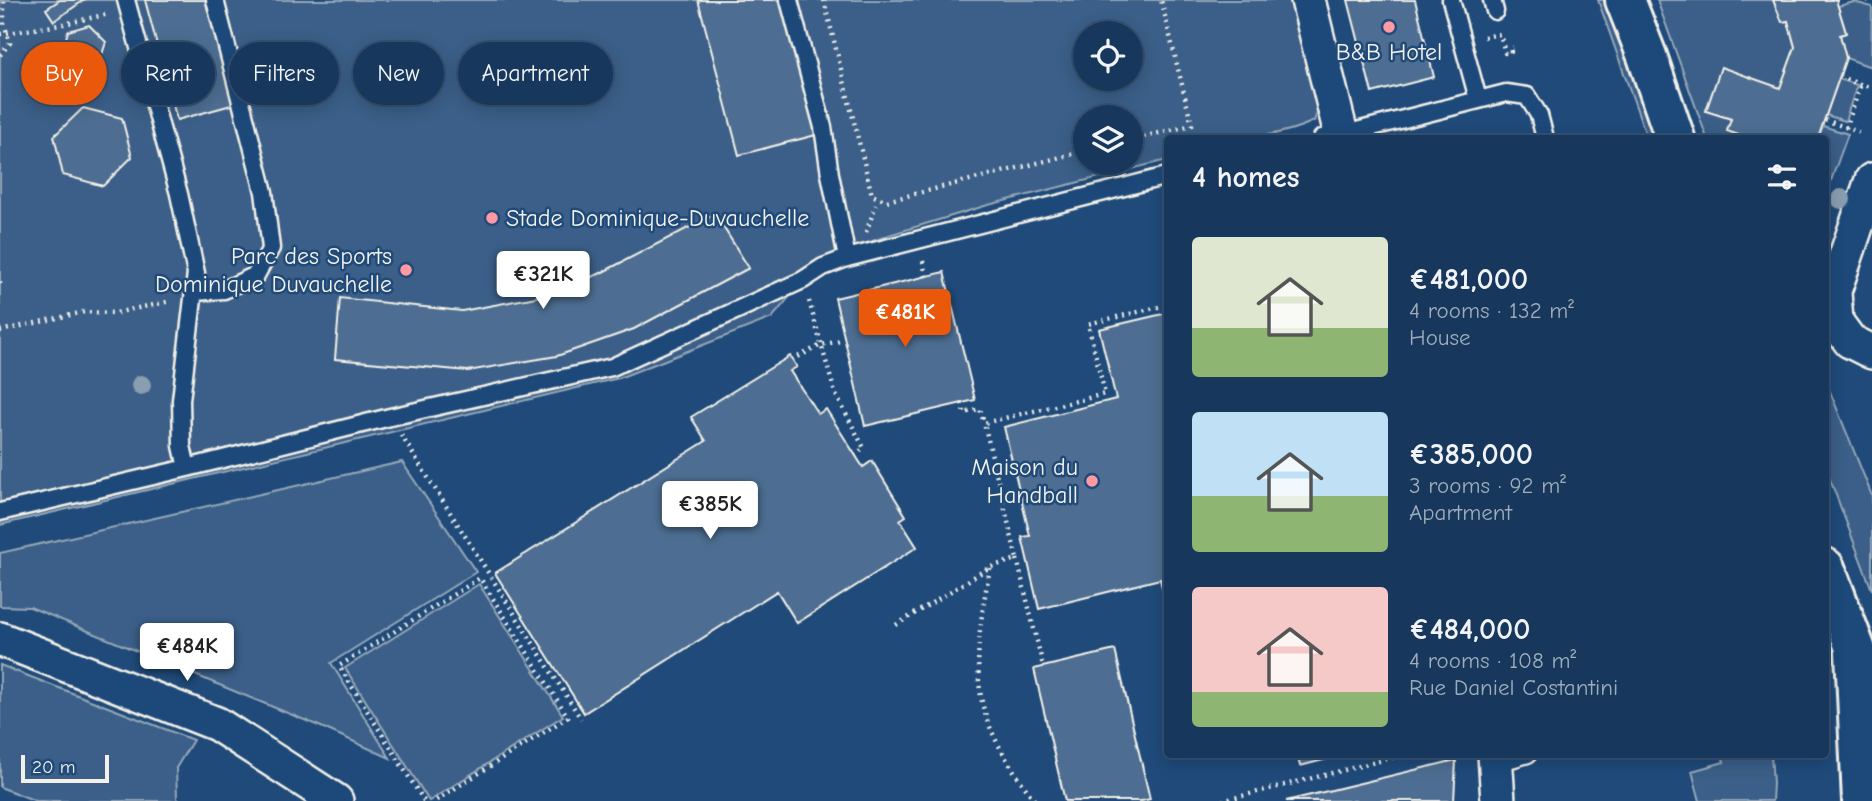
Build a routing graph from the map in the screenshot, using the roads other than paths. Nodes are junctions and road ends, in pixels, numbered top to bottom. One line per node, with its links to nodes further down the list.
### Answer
1 (215, 0): 15 (lane)
2 (789, 0): 14 (lane)
3 (1308, 0): 9 (street)
4 (1451, 0): 7 (lane)
5 (1625, 0): 11 (main road)
6 (127, 5): 15 (lane)
7 (1478, 99): 8 (lane); 10 (lane)
8 (1544, 134)
9 (1335, 135)
10 (1343, 135)
11 (1674, 135)
12 (1164, 177): 14 (lane)
13 (1872, 180): 16 (street)
14 (847, 258): 17 (lane)
15 (193, 298): 17 (lane)
16 (1872, 352)
17 (187, 468): 18 (lane)
18 (0, 512)
19 (1829, 579): 21 (main road)
20 (0, 639): 24 (street)
21 (1855, 651): 22 (main road); 26 (main road)
22 (1872, 688)
23 (1496, 758): 25 (street)
24 (336, 801)
25 (1498, 801)
26 (1862, 801)

